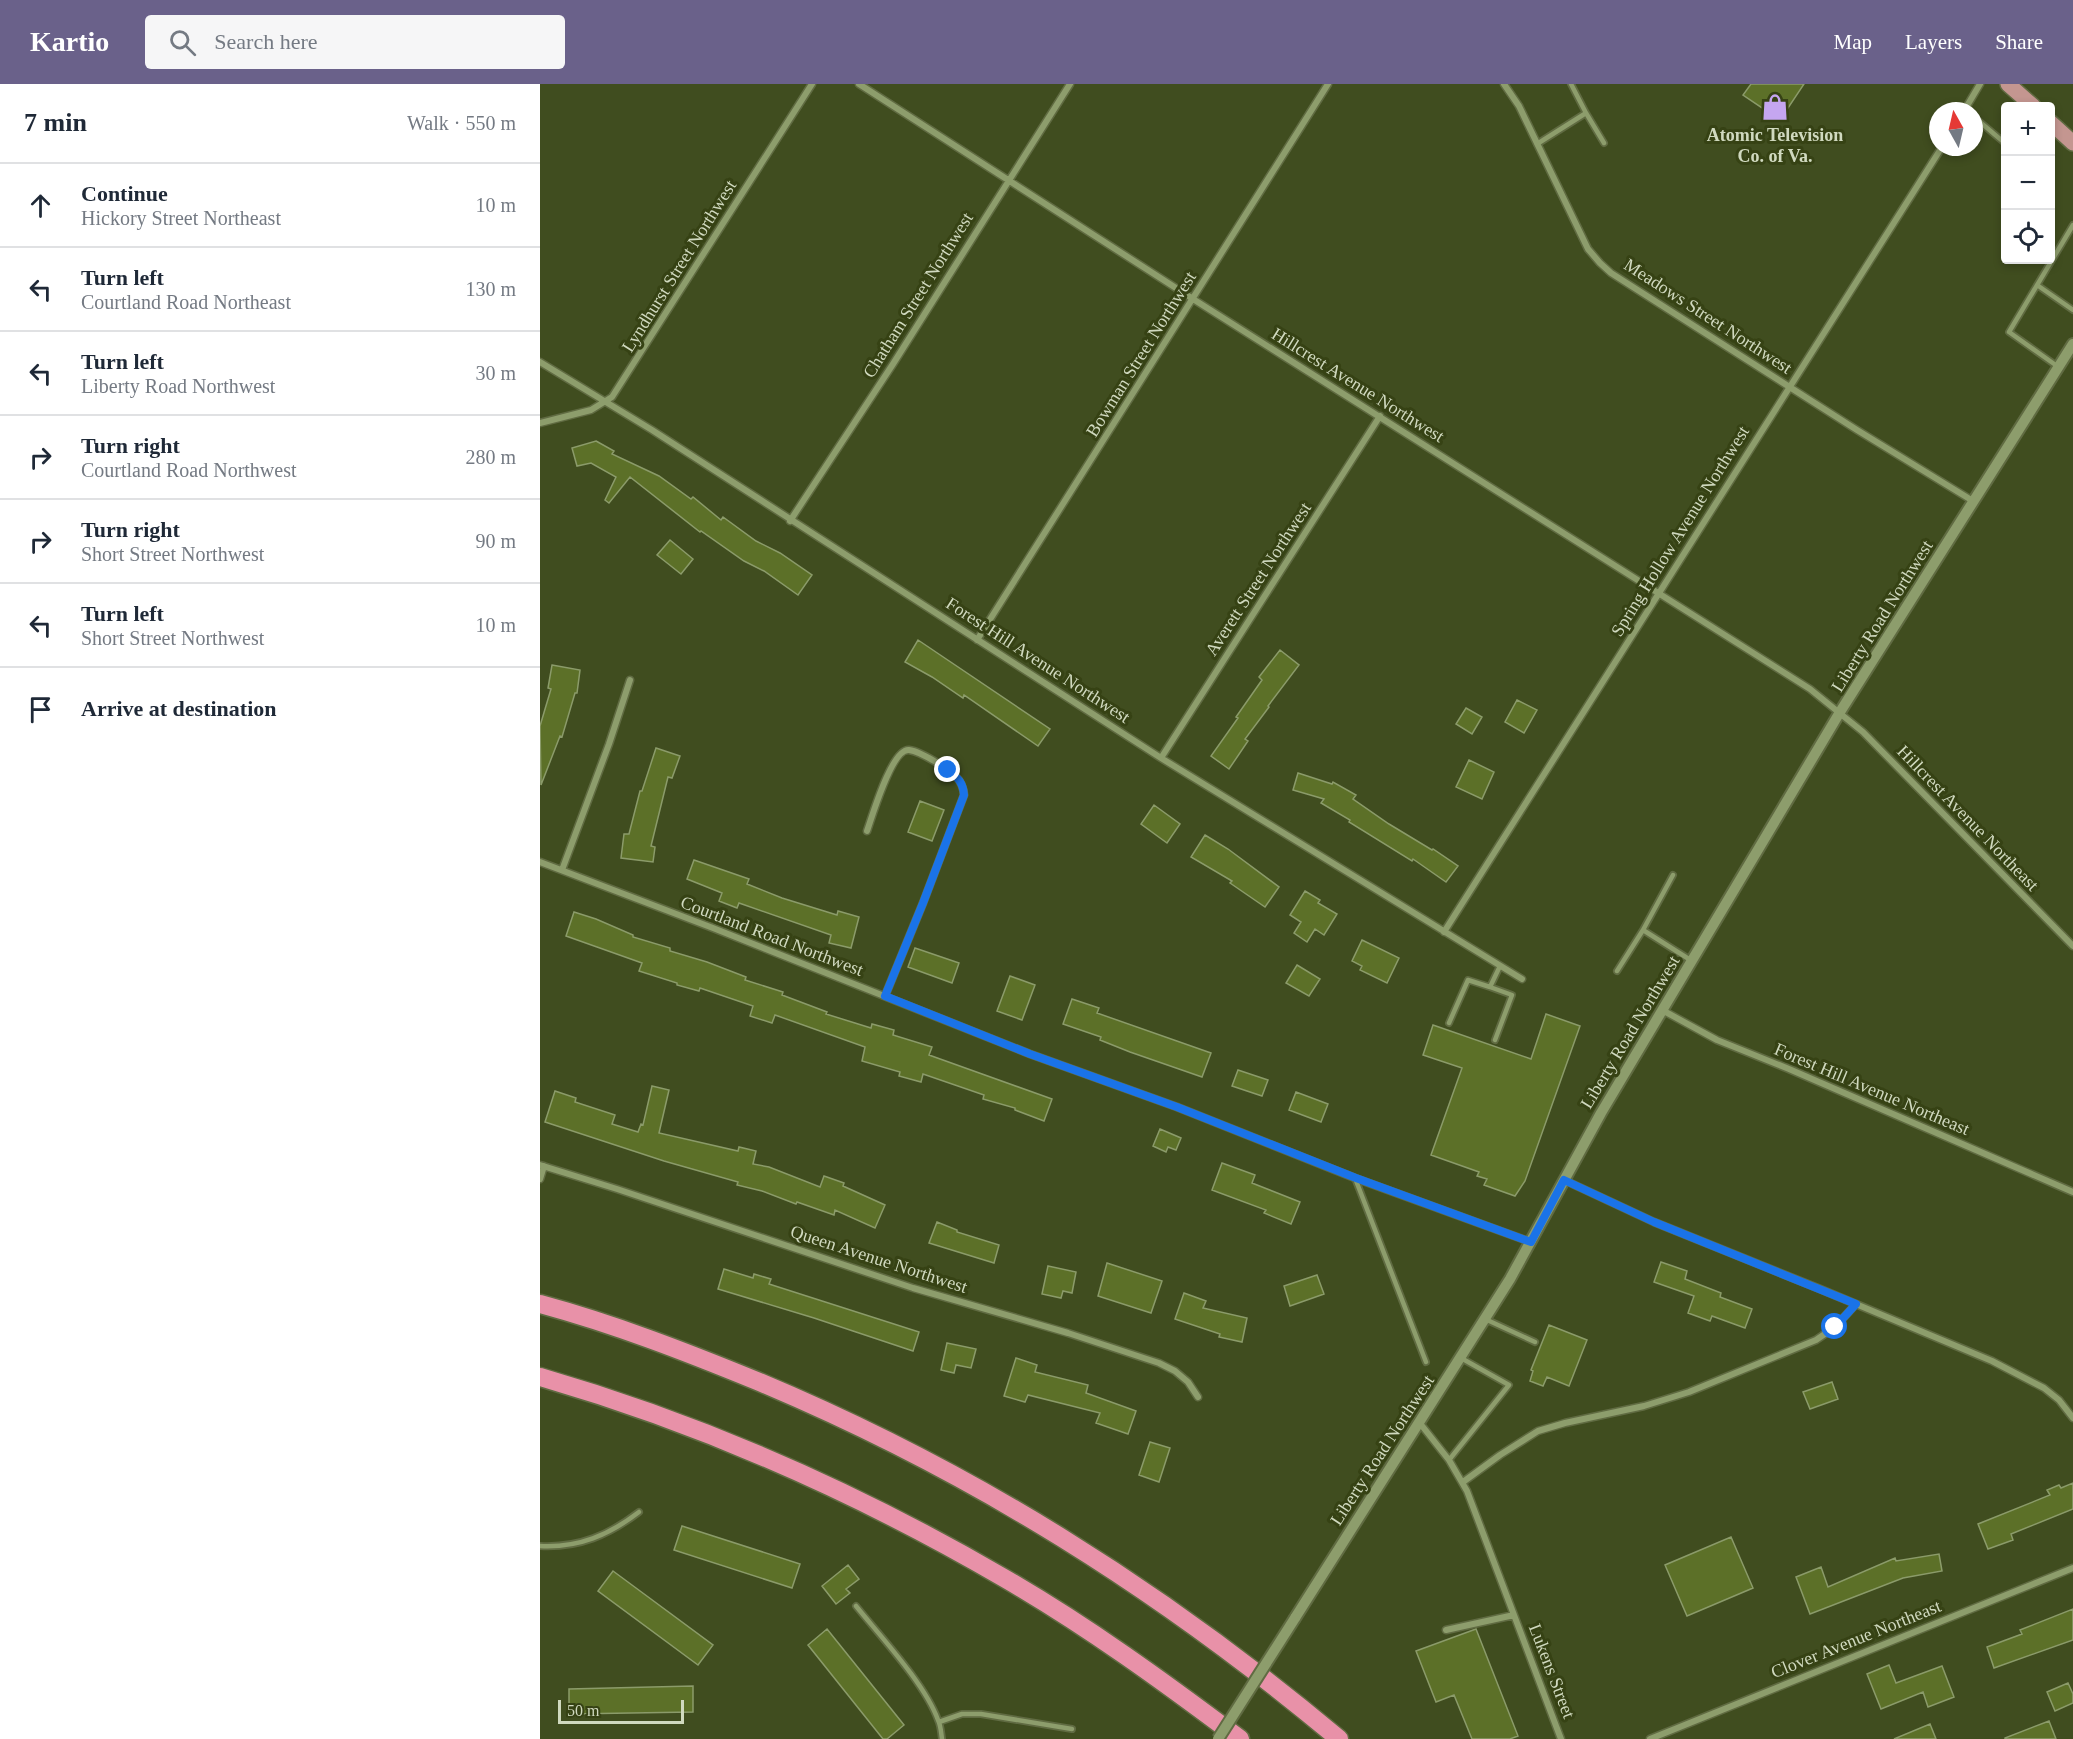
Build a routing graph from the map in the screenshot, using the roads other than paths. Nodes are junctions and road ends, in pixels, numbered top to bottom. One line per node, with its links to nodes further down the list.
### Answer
1 (812, 84): 28 (street, Lyndhurst Street Northwest)
2 (859, 84): 19 (street, Hillcrest Avenue Northwest)
3 (1070, 84): 19 (street, Chatham Street Northwest)
4 (1328, 84): 22 (street, Bowman Street Northwest)
5 (1504, 84): 17 (street, Meadows Street Northwest)
6 (1571, 84): 11 (lane)
7 (1980, 84): 9 (street)
8 (2008, 84): 10 (main road)
9 (1970, 102)
10 (2028, 102)
11 (1586, 113): 15 (lane); 17 (lane)
12 (1983, 125): 14 (lane)
13 (2055, 127): 16 (main road)
14 (2001, 140)
15 (1604, 143)
16 (2073, 143)
17 (1537, 144): 27 (street, Meadows Street Northwest)
18 (1936, 156): 27 (street, Spring Hollow Avenue Northwest)
19 (1008, 181): 22 (street, Hillcrest Avenue Northwest); 32 (street, Chatham Street Northwest)
20 (2073, 225): 21 (lane)
21 (2037, 285): 23 (lane); 26 (lane)
22 (1193, 299): 29 (street, Hillcrest Avenue Northwest); 34 (street, Bowman Street Northwest)
23 (2073, 310)
24 (2073, 344): 26 (street, Liberty Road Northwest)
25 (540, 362): 28 (street, Forest Hill Avenue Northwest)
26 (2058, 367): 31 (street, Liberty Road Northwest)
27 (1790, 387): 31 (street, Meadows Street Northwest); 33 (street, Spring Hollow Avenue Northwest)
28 (605, 403): 30 (street, Lyndhurst Street Northwest); 32 (street, Forest Hill Avenue Northwest)
29 (1380, 416): 33 (street, Hillcrest Avenue Northwest); 37 (street, Averett Street Northwest)
30 (540, 423)
31 (1974, 501): 36 (street, Liberty Road Northwest)
32 (790, 521): 34 (street, Forest Hill Avenue Northwest)
33 (1658, 593): 36 (street, Hillcrest Avenue Northwest); 43 (street, Spring Hollow Avenue Northwest)
34 (977, 639): 37 (street, Forest Hill Avenue Northwest)
35 (630, 680): 40 (street)
36 (1840, 712): 44 (street, Hillcrest Avenue Northeast); 45 (street, Liberty Road Northwest)
37 (1161, 758): 43 (street, Forest Hill Avenue Northwest)
38 (867, 831): 50 (street)
39 (540, 862): 40 (street, Courtland Road Northwest)
40 (562, 870): 50 (street, Courtland Road Northwest)
41 (1673, 875): 42 (lane)
42 (1643, 930): 45 (lane); 47 (lane)
43 (1444, 932): 46 (street, Forest Hill Avenue Northwest)
44 (2073, 946)
45 (1692, 961): 51 (street, Liberty Road Northwest)
46 (1500, 966): 48 (street, Forest Hill Avenue Northwest); 49 (lane)
47 (1617, 971)
48 (1522, 979)
49 (1490, 987): 52 (lane); 53 (lane)
50 (885, 996): 55 (street, Courtland Road Northwest)
51 (1662, 1010): 57 (street, Liberty Road Northwest); 58 (street, Forest Hill Avenue Northeast)
52 (1449, 1023)
53 (1495, 1040)
54 (542, 1166): 56 (street); 67 (street, Queen Avenue Northwest)
55 (1356, 1178): 59 (street, Courtland Road Northwest); 65 (lane)
56 (540, 1179)
57 (1564, 1180): 59 (street, Liberty Road Northwest); 61 (street)
58 (2073, 1192)
59 (1531, 1242): 62 (street, Liberty Road Northwest)
60 (540, 1304): 83 (highway)
61 (1856, 1304): 68 (street); 71 (street)
62 (1485, 1319): 63 (lane); 64 (street, Liberty Road Northwest)
63 (1535, 1342)
64 (1461, 1358): 69 (street, Liberty Road Northwest); 70 (lane)
65 (1426, 1362)
66 (540, 1377): 82 (highway)
67 (1198, 1397)
68 (2073, 1418)
69 (1419, 1422): 70 (street, Lukens Street); 81 (street, Liberty Road Northwest, bridge)
70 (1449, 1460): 71 (street, Lukens Street)
71 (1463, 1482): 76 (street, Lukens Street)
72 (639, 1512): 73 (lane)
73 (540, 1546)
74 (2073, 1568): 85 (street, Clover Avenue Northeast)
75 (856, 1606): 78 (lane)
76 (1514, 1615): 77 (street); 84 (street, Lukens Street)
77 (1446, 1630)
78 (939, 1722): 79 (lane); 80 (lane)
79 (1072, 1729)
80 (942, 1739)
81 (1218, 1739)
82 (1240, 1739)
83 (1339, 1739)
84 (1561, 1739)
85 (1650, 1739)

